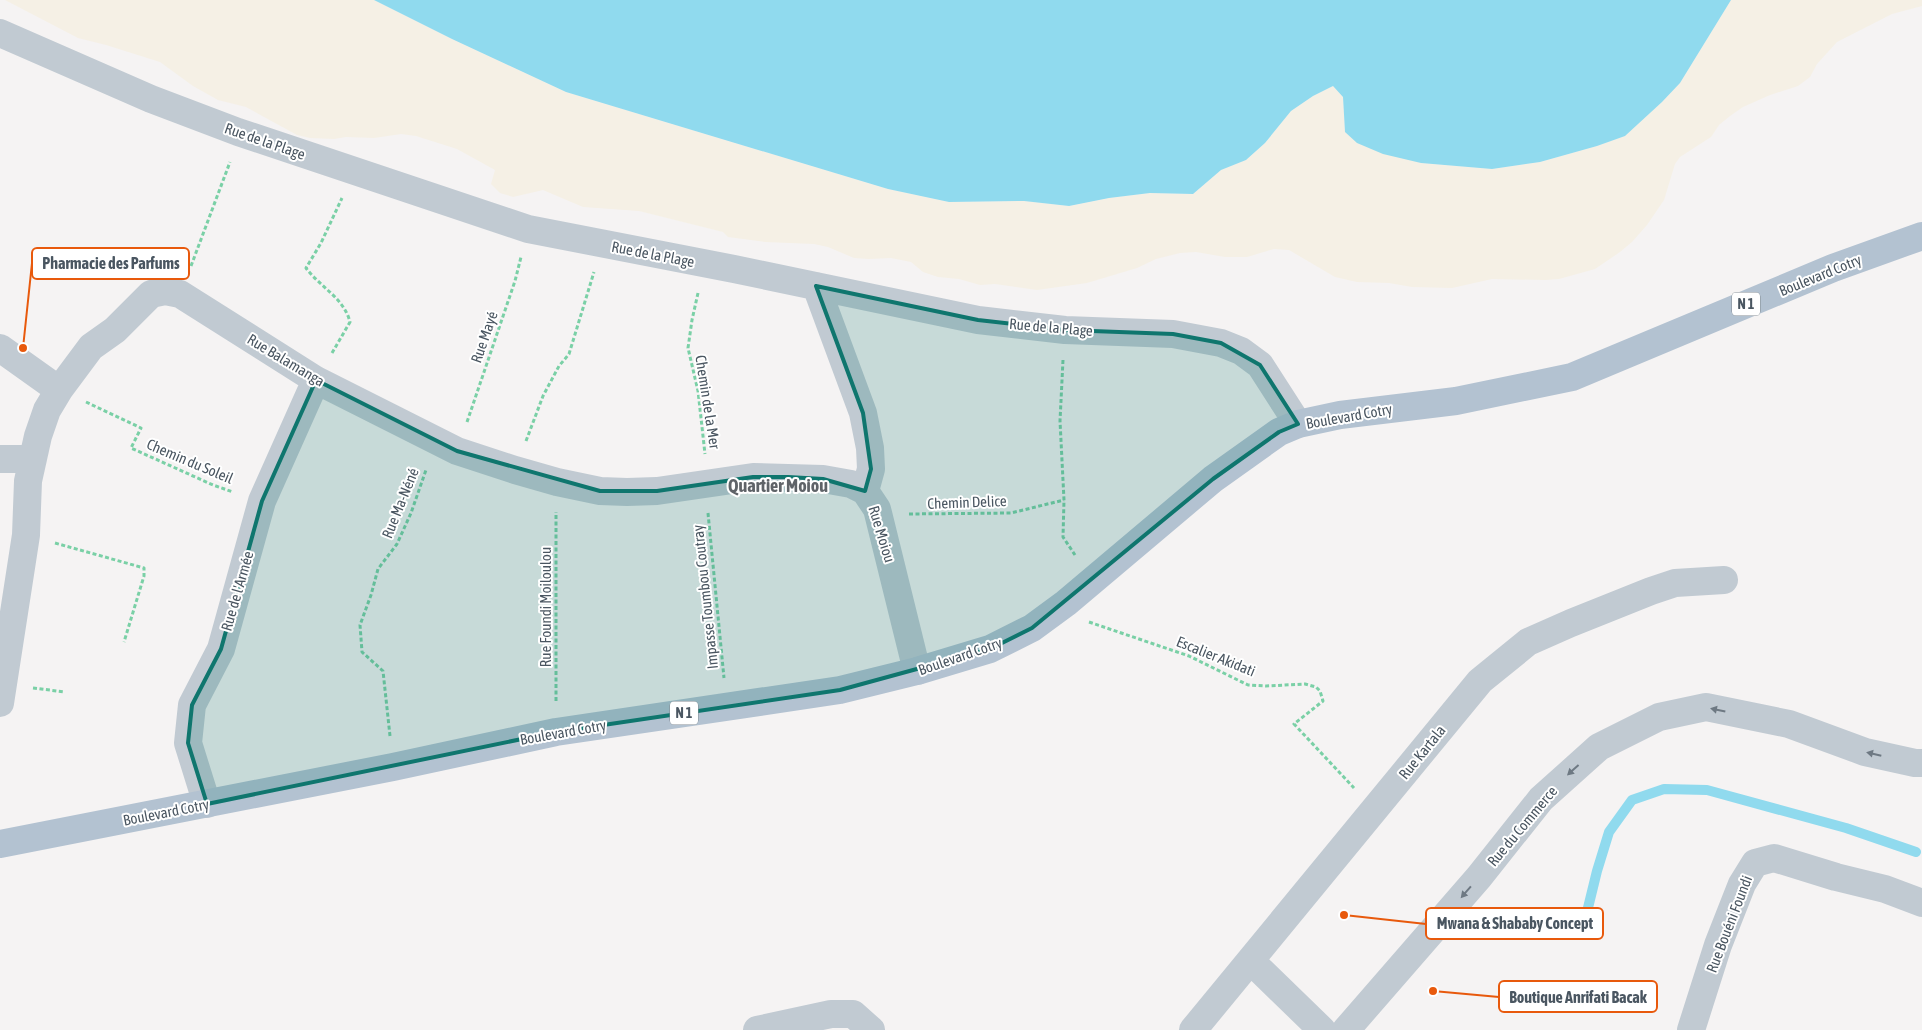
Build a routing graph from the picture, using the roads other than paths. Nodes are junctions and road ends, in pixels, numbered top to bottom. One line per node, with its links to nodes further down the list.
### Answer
1 (0, 33): 3 (street, Rue de la Plage)
2 (1922, 236): 7 (main road, Boulevard Cotry / N 1)
3 (816, 286): 7 (street, Rue de la Plage); 10 (street, Rue Moiou)
4 (0, 348): 6 (street)
5 (316, 380): 6 (street, Rue Balamanga); 10 (street, Rue Balamanga); 15 (street, Rue de l'Armée)
6 (59, 390): 9 (street, Rue Balamanga)
7 (1298, 424): 12 (main road, Boulevard Cotry / N 1)
8 (0, 459): 9 (street)
9 (32, 459): 13 (street, Rue Balamanga)
10 (868, 495): 12 (street, Rue Moiou)
11 (1724, 580): 18 (street, Rue Kartala)
12 (917, 671): 15 (main road, Boulevard Cotry / N 1)
13 (0, 703)
14 (1922, 763): 23 (street, Rue du Commerce, one-way to 23)
15 (207, 804): 16 (main road, Boulevard Cotry / N 1)
16 (0, 844)
17 (1918, 901): 24 (street, Rue Bouéni Foundi)
18 (1251, 961): 21 (street, Rue Kartala); 22 (street)
19 (757, 1030): 20 (street)
20 (871, 1030)
21 (1193, 1030)
22 (1322, 1030)
23 (1346, 1030)
24 (1691, 1030)

